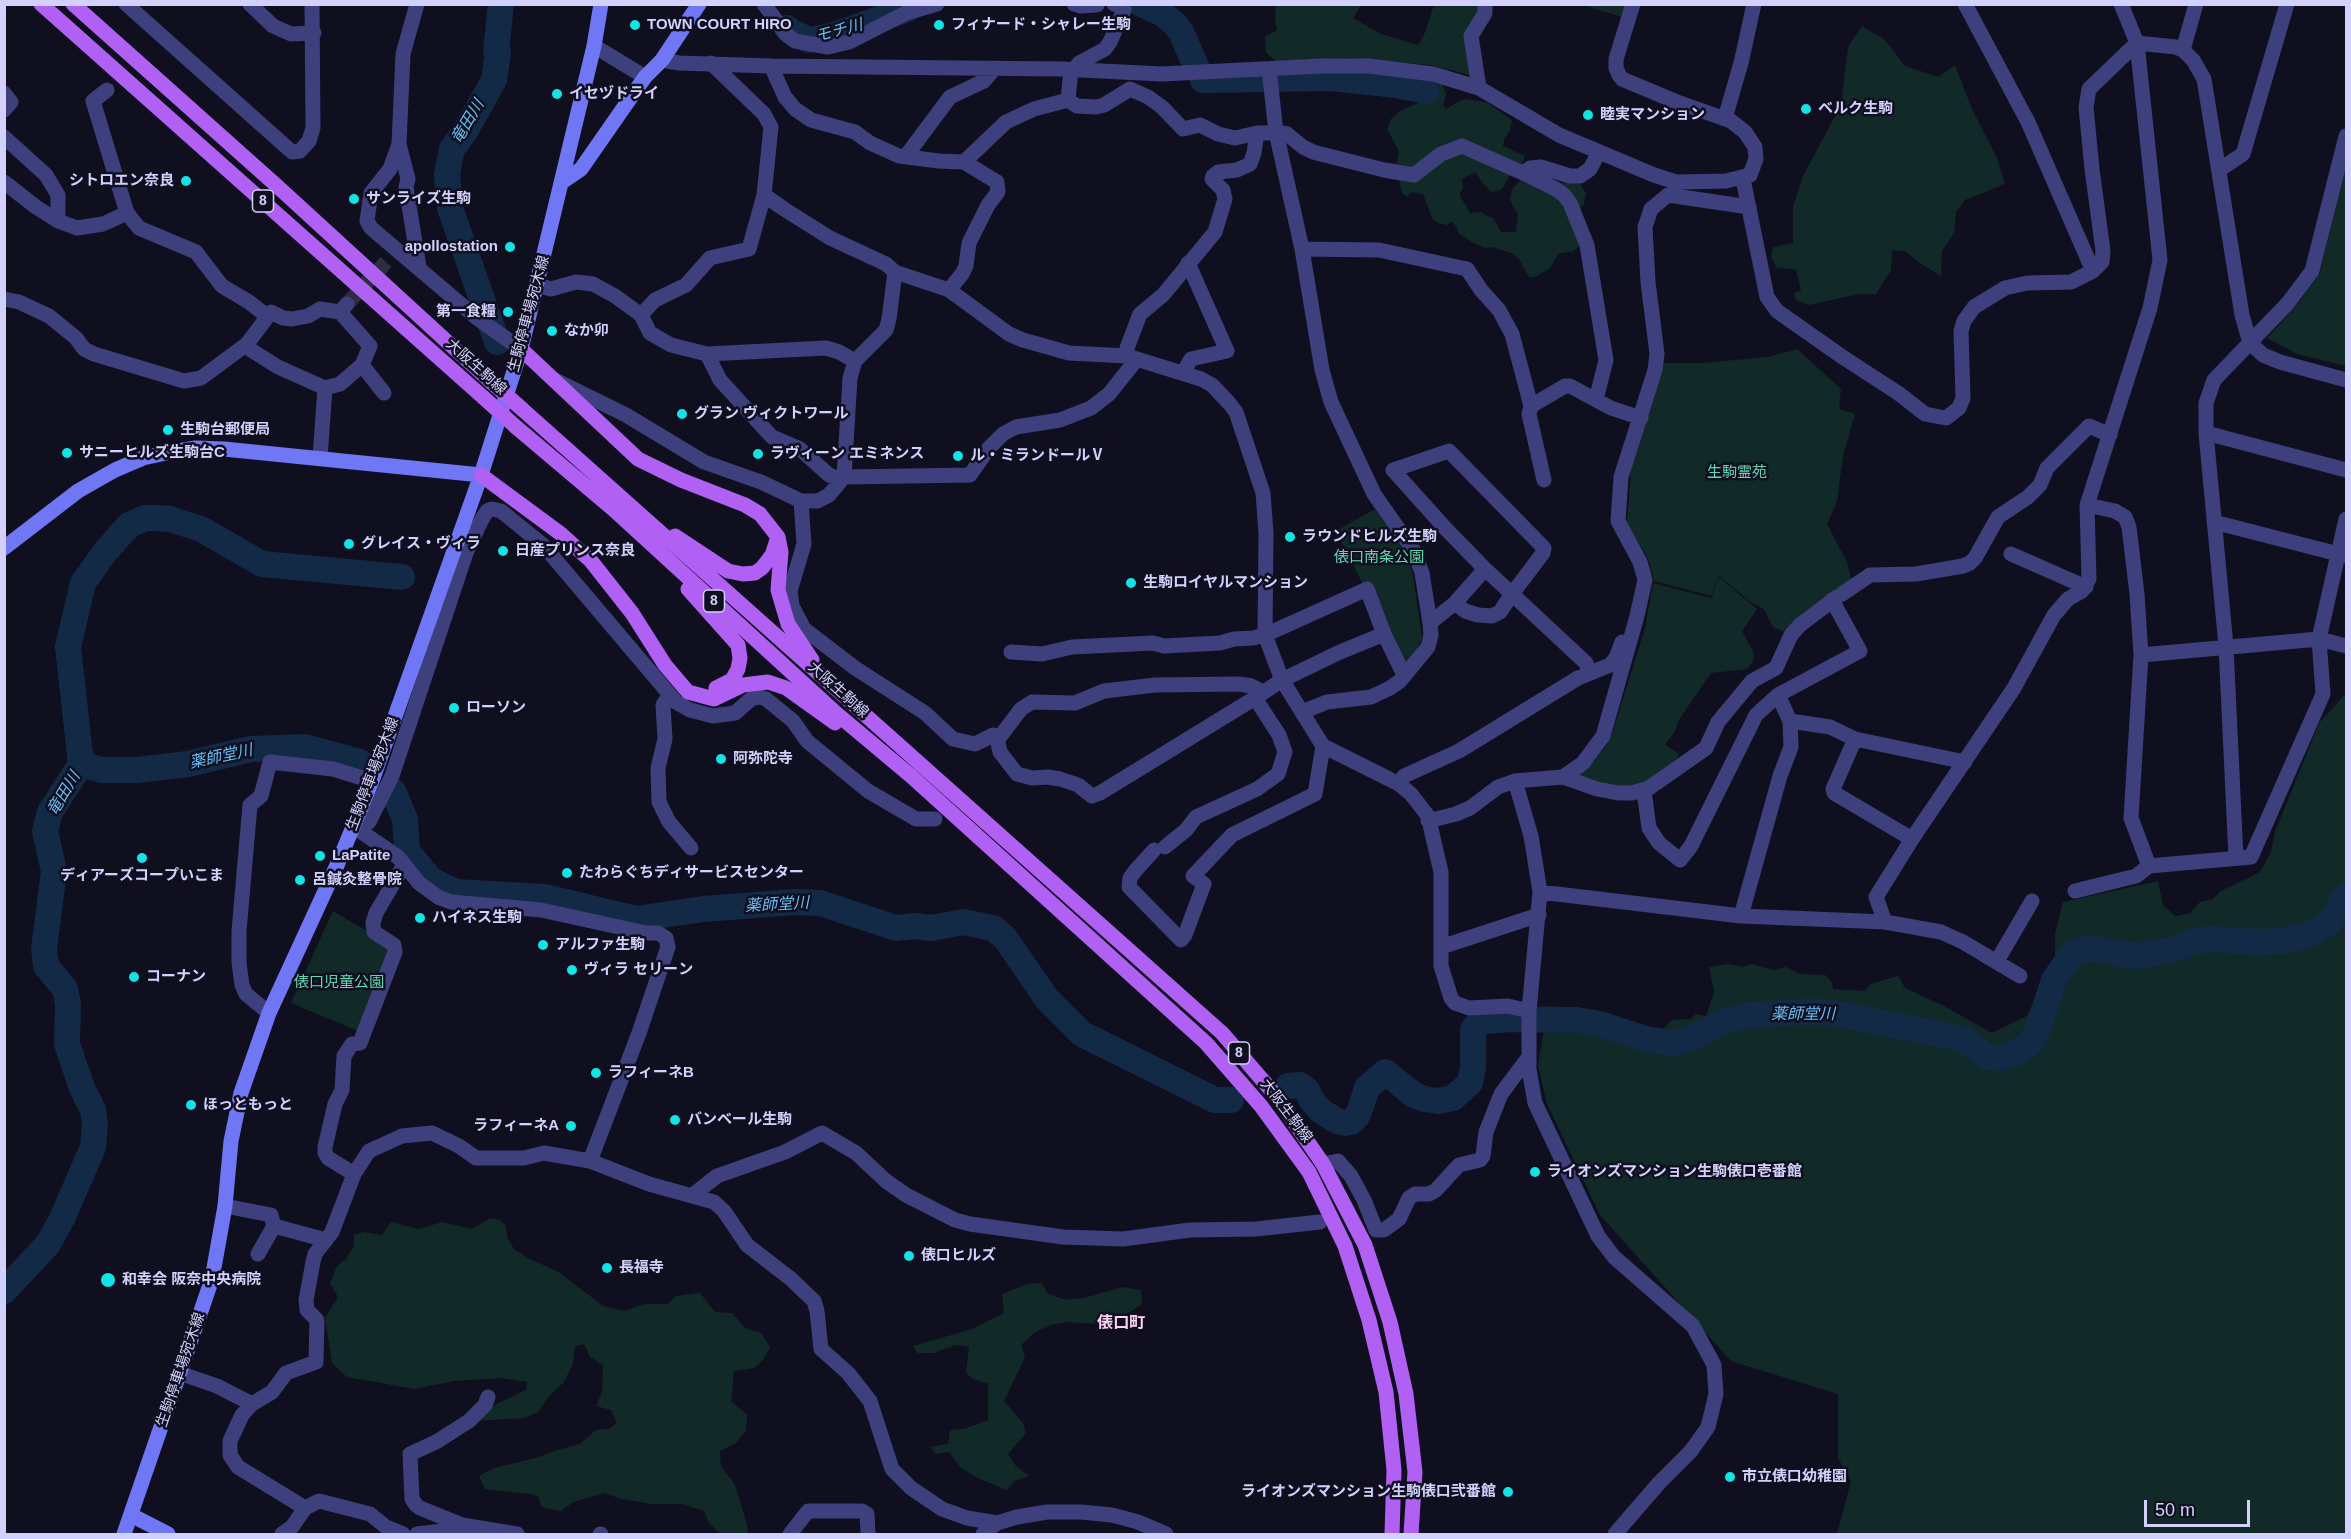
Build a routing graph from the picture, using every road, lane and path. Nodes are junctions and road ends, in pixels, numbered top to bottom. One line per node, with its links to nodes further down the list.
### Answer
1 (41, 4): 90 (main road, 大阪生駒線 / 8, bridge)
2 (73, 4): 90 (main road, 大阪生駒線 / 8, bridge)
3 (126, 4): 21 (street)
4 (249, 4): 21 (street)
5 (312, 4): 21 (street)
6 (417, 4): 42 (street)
7 (601, 4): 23 (main road, 生駒停車場宛木線)
8 (699, 4): 25 (main road)
9 (764, 4): 10 (street)
10 (937, 4)
11 (1074, 4): 20 (street)
12 (1114, 4): 29 (street)
13 (1485, 4): 32 (street)
14 (1633, 4): 37 (street)
15 (1754, 4): 37 (street)
16 (1965, 4): 60 (street)
17 (2121, 4): 22 (street)
18 (2196, 4): 24 (street)
19 (2287, 4): 46 (street)
20 (1098, 5)
21 (314, 33)
22 (2137, 43): 24 (street); 60 (street); 83 (street)
23 (594, 46): 31 (street); 50 (main road, 生駒停車場宛木線)
24 (2183, 50): 46 (street)
25 (662, 60): 26 (street); 31 (main road)
26 (711, 63): 27 (street); 51 (street)
27 (771, 66): 28 (street); 44 (street)
28 (994, 69): 29 (street); 44 (street)
29 (1073, 70): 30 (street); 35 (street)
30 (1270, 75): 32 (street); 38 (street)
31 (645, 77): 50 (main road)
32 (1479, 88): 43 (street)
33 (107, 90): 54 (street)
34 (4, 93): 36 (street)
35 (1068, 100): 39 (street); 45 (street)
36 (4, 110)
37 (1725, 118): 48 (street)
38 (1276, 132): 39 (street); 47 (street); 57 (street)
39 (1257, 134): 58 (street)
40 (2346, 136): 67 (street)
41 (4, 137): 55 (street)
42 (399, 144): 59 (street); 59 (street)
43 (1599, 152): 47 (street); 48 (street)
44 (906, 156): 45 (street)
45 (964, 162): 63 (street)
46 (2218, 170): 67 (street)
47 (1523, 173): 79 (street)
48 (1743, 179): 52 (street)
49 (4, 182): 55 (street)
50 (562, 182): 62 (main road, 生駒停車場宛木線)
51 (764, 195): 53 (street); 56 (street)
52 (1749, 207): 60 (street); 81 (street)
53 (784, 209): 56 (street); 61 (street)
54 (127, 213): 55 (street); 66 (street)
55 (58, 221)
56 (756, 222): 65 (street)
57 (1302, 249): 80 (street); 104 (street)
58 (1188, 263): 71 (street); 74 (street)
59 (419, 267): 69 (street)
60 (2093, 270)
61 (895, 272): 63 (street); 72 (street)
62 (538, 285): 65 (street); 69 (main road, 生駒停車場宛木線)
63 (949, 290): 71 (street)
64 (4, 299): 68 (street)
65 (641, 315): 70 (street)
66 (267, 316): 68 (street); 73 (street)
67 (2250, 343): 76 (street); 82 (street)
68 (247, 344): 77 (street)
69 (521, 349): 75 (main road); 86 (main road, 生駒停車場宛木線)
70 (707, 354): 72 (street); 87 (street)
71 (1132, 357): 74 (street); 87 (street)
72 (855, 362): 87 (street)
73 (362, 365): 77 (street); 78 (street)
74 (1183, 373): 106 (street)
75 (552, 378): 89 (street); 94 (main road)
76 (2346, 380)
77 (326, 388): 84 (street)
78 (384, 393)
79 (1596, 400): 80 (street); 81 (street)
80 (1531, 406): 88 (street)
81 (1641, 418): 103 (street)
82 (2206, 433): 85 (street); 93 (street)
83 (2110, 435): 91 (street); 101 (street)
84 (320, 458): 86 (main road); 95 (main road)
85 (2346, 470)
86 (481, 475): 115 (main road); 128 (main road, 生駒停車場宛木線)
87 (843, 479): 89 (street)
88 (1544, 480)
89 (801, 501): 122 (street)
90 (617, 503): 94 (main road); 115 (main road); 119 (main road, 大阪生駒線 / 8); 126 (main road, 大阪生駒線 / 8)
91 (2087, 505): 99 (street); 111 (street)
92 (2346, 519): 97 (street)
93 (2214, 522): 97 (street); 108 (street)
94 (778, 537): 119 (main road)
95 (4, 548)
96 (2011, 554): 99 (street)
97 (2342, 555): 107 (street)
98 (1485, 568): 100 (street); 100 (street); 102 (street)
99 (2086, 587): 125 (street)
100 (1512, 594): 102 (street); 112 (street)
101 (1837, 597): 117 (street); 131 (street)
102 (1455, 603): 104 (street)
103 (1637, 616): 112 (street); 127 (street)
104 (1430, 622): 113 (street)
105 (1384, 634): 106 (street); 113 (street); 114 (street)
106 (1265, 635): 110 (street); 114 (street)
107 (2319, 639): 108 (street); 109 (street); 138 (street)
108 (2226, 646): 111 (street); 138 (street)
109 (2346, 646)
110 (1011, 652)
111 (2141, 655): 140 (street)
112 (1589, 673): 130 (street)
113 (1404, 675): 120 (street)
114 (1282, 680): 116 (street); 120 (street)
115 (678, 682): 126 (main road)
116 (1259, 695): 122 (street); 122 (street); 124 (street)
117 (1778, 695): 121 (street); 131 (street)
118 (669, 696): 132 (street); 134 (street); 137 (street)
119 (849, 701): 154 (main road, 大阪生駒線 / 8)
120 (1302, 712): 124 (street)
121 (1790, 721): 123 (street); 145 (street)
122 (999, 738)
123 (1855, 739): 125 (street); 136 (street)
124 (1323, 746): 130 (street)
125 (1965, 762): 136 (street)
126 (911, 776): 180 (main road, 大阪生駒線 / 8)
127 (1563, 777): 129 (street); 131 (street)
128 (372, 781): 135 (main road, 生駒停車場宛木線); 151 (street)
129 (1515, 781): 133 (street); 142 (street)
130 (1399, 784): 133 (street)
131 (1644, 791)
132 (935, 819)
133 (1428, 820): 147 (street)
134 (369, 822)
135 (353, 825): 139 (street); 151 (main road, 生駒停車場宛木線)
136 (1912, 839): 146 (street)
137 (691, 848)
138 (2236, 858): 140 (street)
139 (404, 865): 153 (street); 155 (street)
140 (2149, 866): 141 (street)
141 (2075, 891)
142 (1540, 892): 144 (street); 145 (street)
143 (2032, 901): 148 (street)
144 (1539, 915): 147 (street); 150 (street)
145 (1741, 916): 146 (street)
146 (1885, 922): 148 (street)
147 (1441, 947): 150 (street)
148 (1997, 961): 149 (street)
149 (2020, 976)
150 (1529, 1011): 152 (street)
151 (269, 1013): 157 (main road, 生駒停車場宛木線)
152 (1528, 1058): 154 (street); 182 (street)
153 (590, 1161): 155 (street); 156 (street)
154 (1323, 1164): 181 (main road, 大阪生駒線 / 8)
155 (354, 1174): 160 (street)
156 (693, 1195): 158 (street); 167 (street)
157 (225, 1206): 159 (street); 162 (main road, 生駒停車場宛木線)
158 (1320, 1222)
159 (274, 1226): 160 (street); 161 (street)
160 (326, 1240): 164 (street)
161 (258, 1254)
162 (179, 1374): 164 (street); 166 (main road, 生駒停車場宛木線)
163 (488, 1397): 168 (street)
164 (252, 1404): 165 (street)
165 (304, 1508): 169 (street); 172 (street)
166 (131, 1515): 170 (main road, 生駒停車場宛木線); 171 (main road)
167 (997, 1523): 178 (street); 179 (street)
168 (462, 1525): 174 (street); 175 (street)
169 (385, 1531): 173 (street)
170 (124, 1534)
171 (168, 1534)
172 (282, 1534)
173 (403, 1534)
174 (417, 1534)
175 (517, 1534)
176 (790, 1534): 177 (street)
177 (868, 1534)
178 (983, 1534)
179 (1166, 1534)
180 (1392, 1534)
181 (1411, 1534)
182 (1615, 1534)

